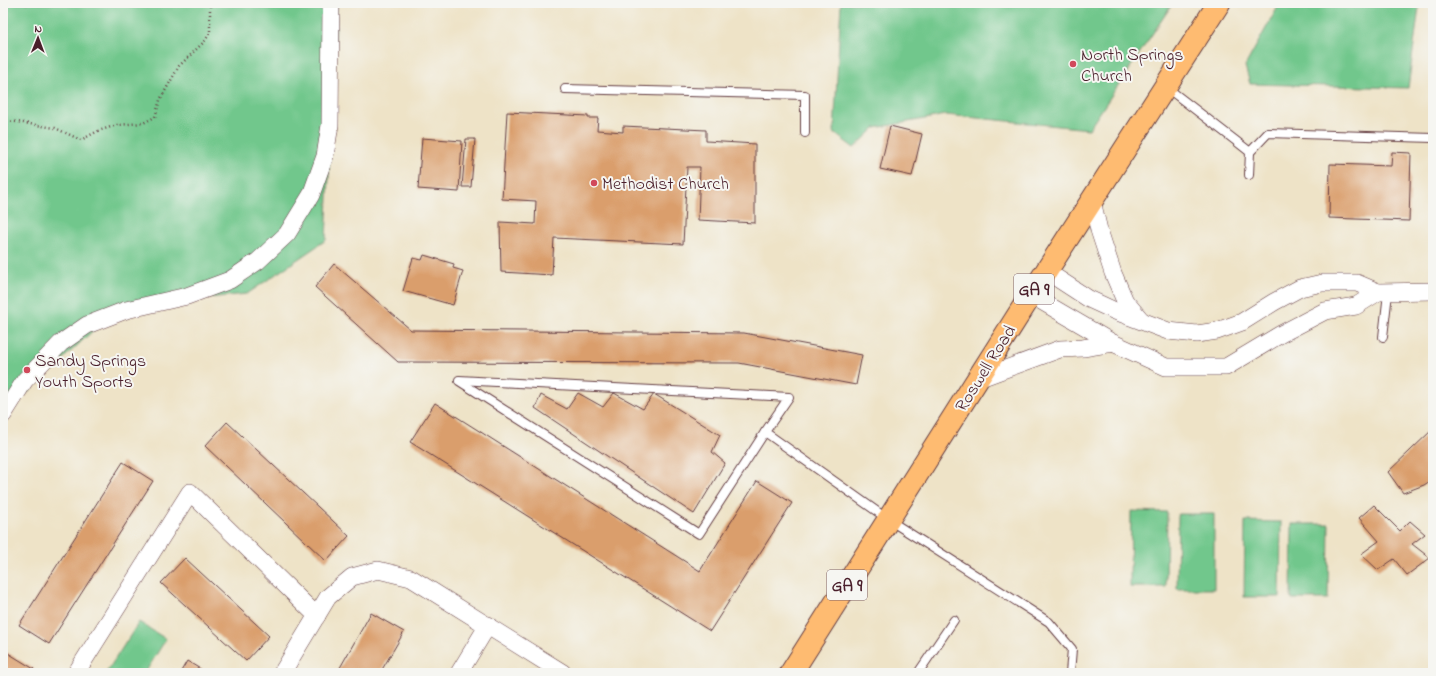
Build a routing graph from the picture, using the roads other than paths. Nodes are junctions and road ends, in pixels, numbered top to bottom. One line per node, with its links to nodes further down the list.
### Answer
1 (331, 3): 18 (street)
2 (1219, 3): 3 (main road, Roswell Road / GA 9)
3 (1166, 86): 7 (lane); 9 (main road, Roswell Road / GA 9)
4 (565, 89): 5 (lane)
5 (805, 133)
6 (1433, 138): 7 (lane)
7 (1250, 152): 8 (lane)
8 (1249, 175)
9 (1092, 201): 10 (main road, Roswell Road / GA 9); 14 (street)
10 (1046, 271): 13 (main road, Roswell Road / GA 9); 14 (street)
11 (1433, 291): 12 (street)
12 (1383, 292): 14 (street); 15 (lane); 16 (street)
13 (1030, 295): 16 (street); 17 (main road, Roswell Road / GA 9)
14 (1141, 320)
15 (1382, 337)
16 (1113, 343): 17 (street)
17 (978, 379): 20 (main road, Roswell Road / GA 9)
18 (3, 415)
19 (766, 432): 19 (lane); 20 (lane)
20 (889, 520): 28 (main road, Roswell Road / GA 9); 30 (lane)
21 (317, 616): 23 (street); 24 (street); 25 (street)
22 (954, 620): 29 (lane)
23 (488, 625): 26 (street); 27 (street)
24 (76, 673)
25 (282, 673)
26 (459, 673)
27 (563, 673)
28 (791, 673)
29 (918, 673)
30 (1070, 673)

